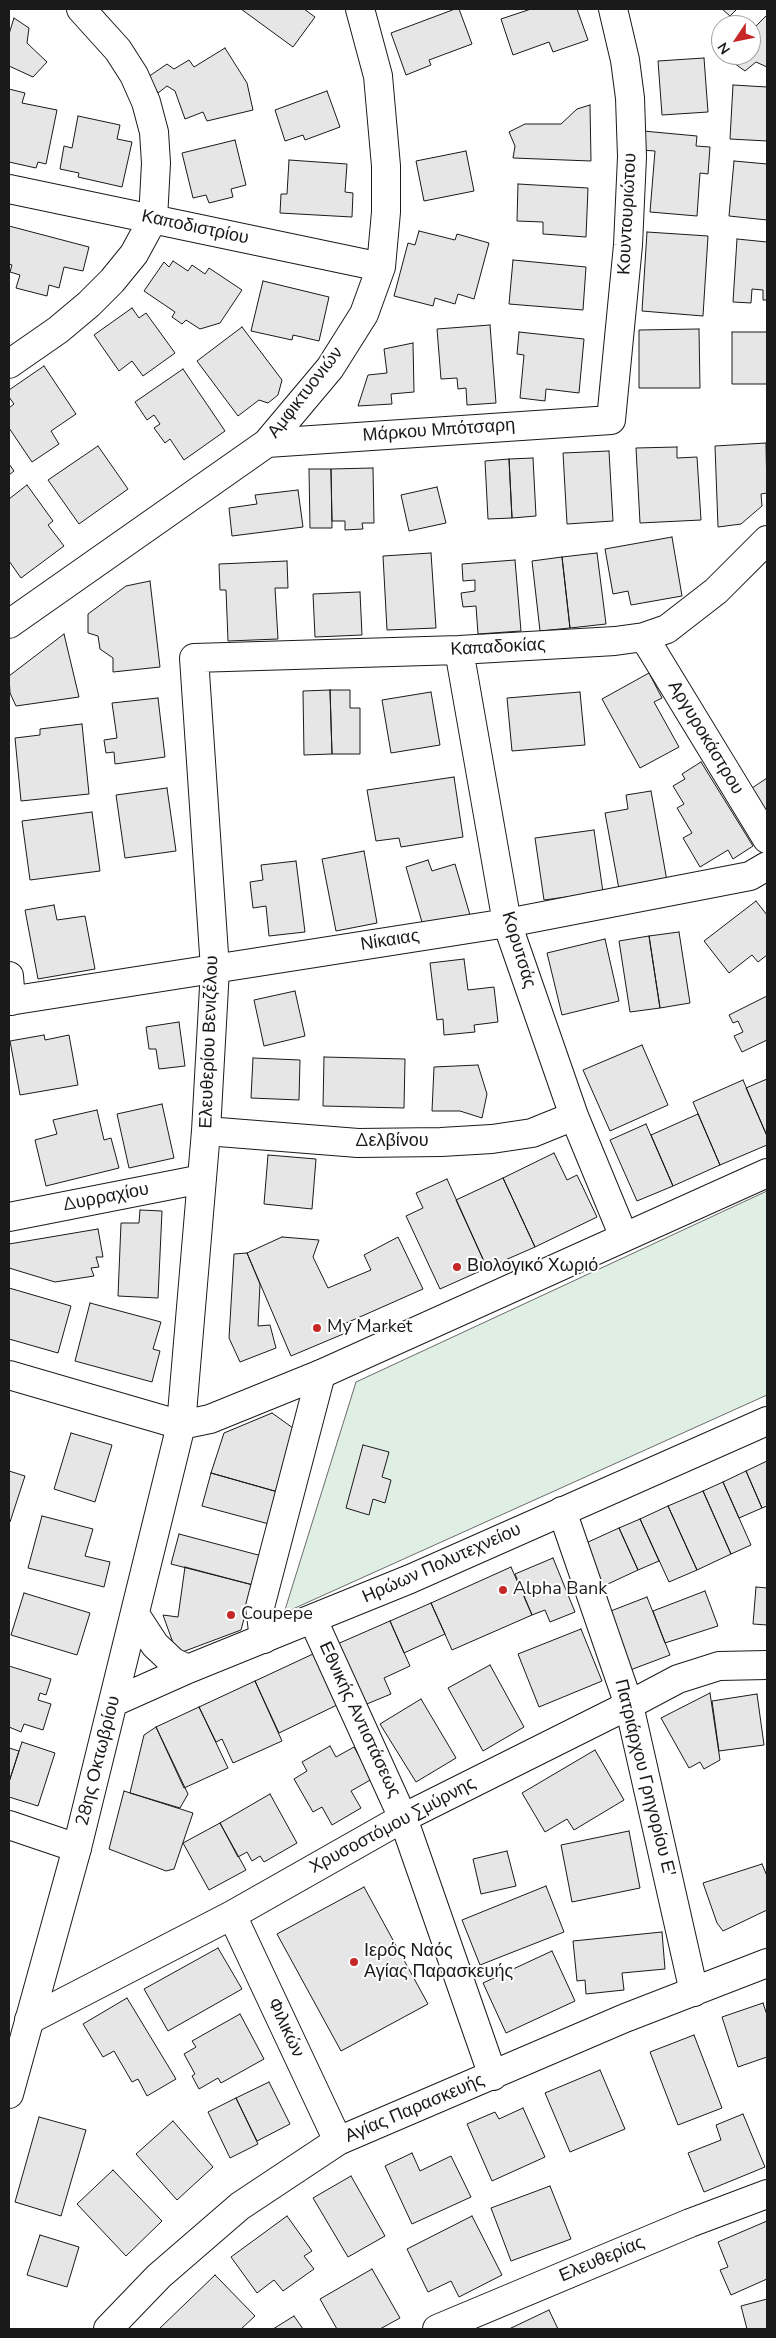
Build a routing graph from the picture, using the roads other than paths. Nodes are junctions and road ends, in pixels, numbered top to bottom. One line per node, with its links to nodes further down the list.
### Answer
1 (82, 9): 5 (street)
2 (360, 9): 6 (street, Αμφικτυονιών)
3 (612, 9): 8 (street, Κουντουριώτου)
4 (9, 188): 5 (street, Καποδιστρίου)
5 (153, 219): 6 (street, Καποδιστρίου); 7 (street)
6 (381, 268): 9 (street, Αμφικτυονιών)
7 (9, 364)
8 (611, 420): 9 (street, Μάρκου Μπότσαρη)
9 (267, 442): 11 (street, Αμφικτυονιών)
10 (767, 540): 12 (street, Καπαδοκίας)
11 (9, 624)
12 (644, 637): 13 (street, Καπαδοκίας); 15 (street, Αργυροκάστρου)
13 (459, 650): 14 (street, Καπαδοκίας); 17 (street, Κορυτσάς)
14 (194, 658): 18 (street, Ελευθερίου Βενιζέλου)
15 (767, 840)
16 (767, 866): 17 (street, Νίκαιας)
17 (507, 923): 18 (street, Νίκαιας); 20 (street, Κορυτσάς)
18 (215, 969): 19 (street, Νίκαιας); 21 (street, Ελευθερίου Βενιζέλου)
19 (10, 993)
20 (574, 1116): 21 (street, Δελβίνου); 25 (street, Κορυτσάς)
21 (206, 1131): 23 (street, Ελευθερίου Βενιζέλου)
22 (767, 1173): 25 (street)
23 (202, 1180): 24 (street, Δυρραχίου); 29 (street, Ελευθερίου Βενιζέλου)
24 (9, 1217)
25 (624, 1237): 26 (street)
26 (321, 1374): 29 (street); 33 (street)
27 (9, 1375): 29 (street)
28 (767, 1421): 30 (street, Ηρώων Πολυτεχνείου)
29 (181, 1425): 31 (street, 28ης Οκτωβρίου)
30 (562, 1511): 32 (street, Ηρώων Πολυτεχνείου); 37 (street, Πατριάρχου Γρηγορίου Ε')
31 (136, 1616): 35 (street); 36 (street, 28ης Οκτωβρίου)
32 (313, 1620): 33 (street, Ηρώων Πολυτεχνείου); 38 (street, Εθνικής Αντιστάσεως)
33 (264, 1639): 35 (street, Ηρώων Πολυτεχνείου)
34 (767, 1665): 37 (street, Χρυσοστόμου Σμύρνης)
35 (188, 1669): 36 (street, Ηρώων Πολυτεχνείου)
36 (114, 1702): 40 (street, 28ης Οκτωβρίου)
37 (629, 1705): 38 (street, Χρυσοστόμου Σμύρνης); 43 (street, Πατριάρχου Γρηγορίου Ε')
38 (403, 1818): 41 (street, Χρυσοστόμου Σμύρνης); 45 (street, Εθνικής Αντιστάσεως)
39 (9, 1825): 40 (street)
40 (77, 1848): 44 (street, 28ης Οκτωβρίου)
41 (232, 1915): 44 (street, Χρυσοστόμου Σμύρνης); 47 (street, Φιλικών)
42 (767, 1963): 43 (street, Αγίας Παρασκευής)
43 (694, 1992): 45 (street, Αγίας Παρασκευής)
44 (29, 2020): 46 (street, 28ης Οκτωβρίου)
45 (493, 2076): 47 (street, Αγίας Παρασκευής)
46 (9, 2094)
47 (338, 2141): 49 (street, Αγίας Παρασκευής)
48 (767, 2194): 50 (street, Ελευθερίας)
49 (108, 2329)
50 (437, 2329)

